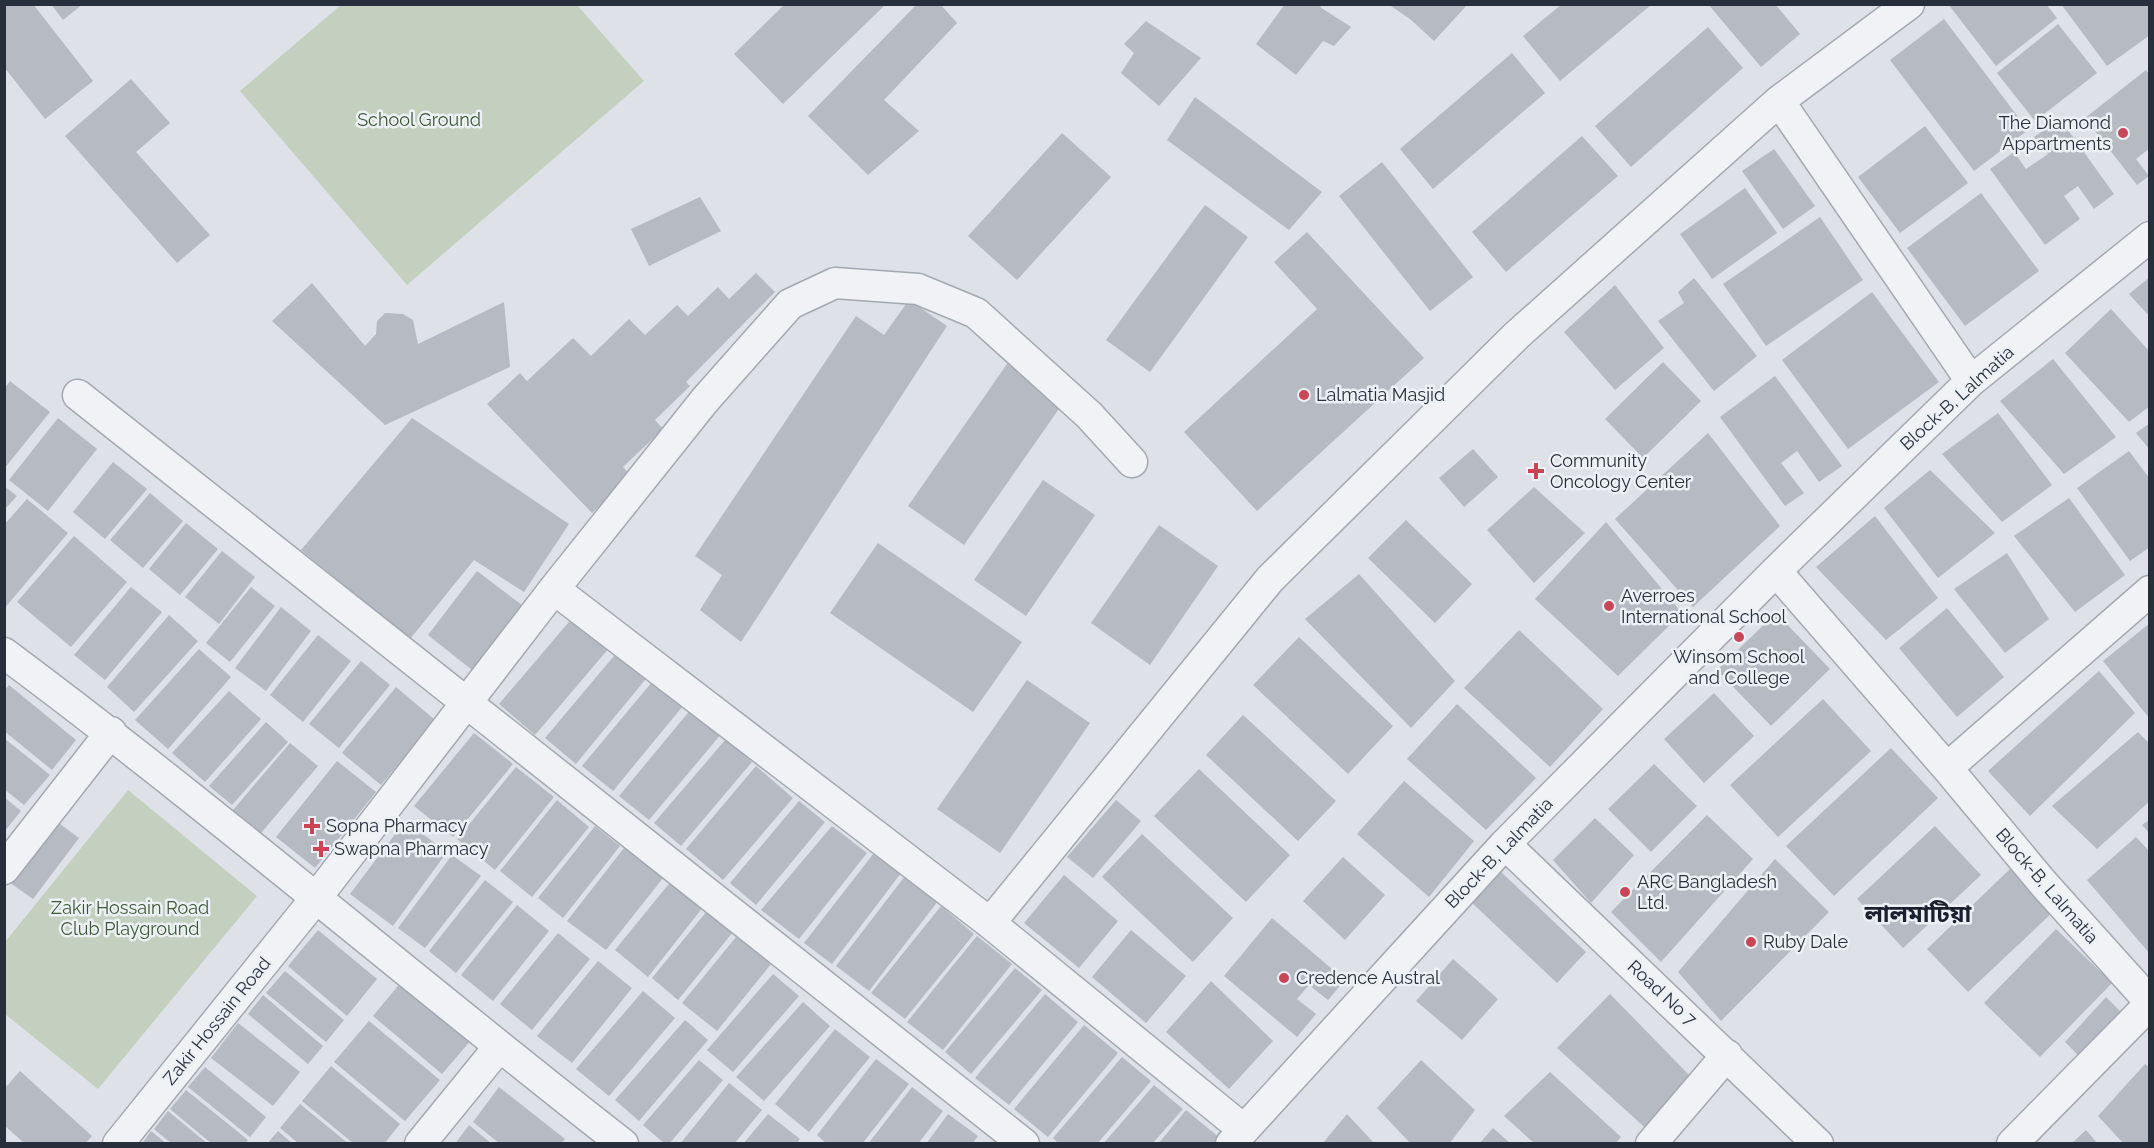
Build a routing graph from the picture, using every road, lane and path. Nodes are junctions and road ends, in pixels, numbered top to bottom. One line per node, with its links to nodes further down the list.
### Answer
1 (1909, 4): 2 (street)
2 (1779, 101): 4 (street); 17 (street)
3 (2150, 237): 4 (street, Block-B, Lalmatia)
4 (1971, 381): 7 (street, Block-B, Lalmatia)
5 (78, 395): 11 (street)
6 (1132, 462): 8 (street, Zakir Hossain Road)
7 (1776, 570): 13 (street, Block-B, Lalmatia); 14 (street, Block-B, Lalmatia)
8 (554, 589): 11 (street, Zakir Hossain Road); 17 (street)
9 (2150, 591): 13 (street)
10 (4, 653): 12 (street)
11 (465, 702): 16 (street, Zakir Hossain Road); 25 (street)
12 (111, 732): 15 (street); 16 (street)
13 (1947, 768): 18 (street, Block-B, Lalmatia)
14 (1505, 844): 20 (street, Road No 7); 21 (street, Block-B, Lalmatia)
15 (4, 869)
16 (316, 898): 19 (street); 22 (street, Zakir Hossain Road)
17 (990, 923): 21 (street)
18 (2150, 1003): 28 (street)
19 (499, 1047): 23 (street); 24 (street)
20 (1727, 1054): 26 (street); 27 (street, Road No 7)
21 (1237, 1136)
22 (118, 1143)
23 (420, 1143)
24 (622, 1143)
25 (1024, 1143)
26 (1651, 1143)
27 (1818, 1143)
28 (2012, 1143)

